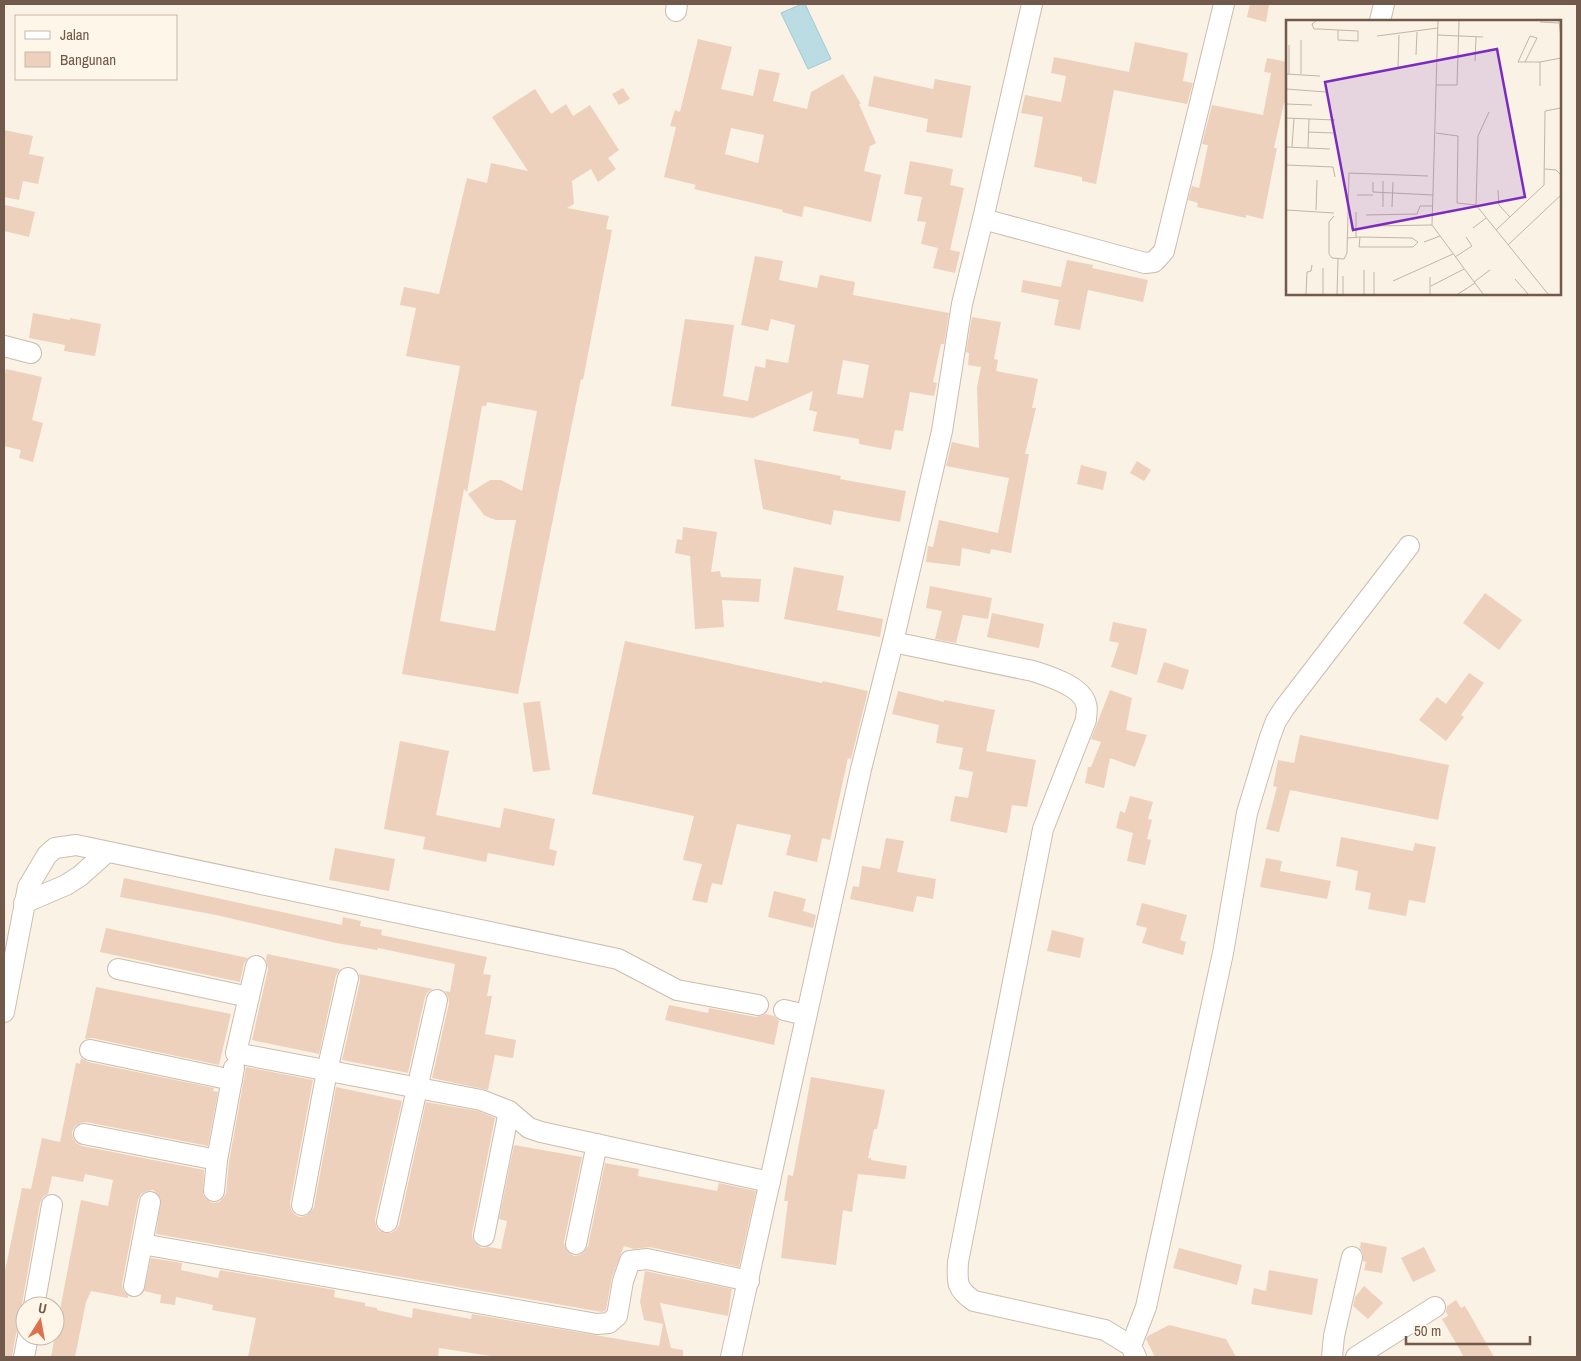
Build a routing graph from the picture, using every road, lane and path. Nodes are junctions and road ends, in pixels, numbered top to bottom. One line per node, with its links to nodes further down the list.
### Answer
1 (1032, 4): 5 (street)
2 (1224, 4): 5 (street)
3 (1384, 4): 4 (street)
4 (1380, 20)
5 (983, 219): 9 (street)
6 (4, 346): 7 (street)
7 (31, 353)
8 (1409, 546): 44 (street)
9 (893, 642): 20 (street); 44 (street)
10 (107, 852): 11 (street); 11 (street); 17 (street)
11 (24, 904): 19 (street)
12 (256, 966): 15 (street)
13 (118, 969): 15 (street)
14 (348, 978): 23 (street)
15 (249, 997): 22 (street)
16 (437, 1000): 25 (street)
17 (758, 1005)
18 (784, 1010): 20 (street)
19 (4, 1012)
20 (806, 1015): 30 (street)
21 (90, 1050): 24 (street)
22 (236, 1054): 23 (street); 24 (street)
23 (327, 1071): 25 (street); 34 (street)
24 (232, 1080): 29 (street)
25 (418, 1088): 26 (street); 35 (street)
26 (509, 1112): 28 (street); 36 (street)
27 (84, 1134): 29 (street)
28 (597, 1144): 30 (street); 38 (street)
29 (217, 1160): 31 (street)
30 (770, 1182): 40 (street)
31 (214, 1191)
32 (150, 1202): 37 (street)
33 (52, 1205): 42 (street)
34 (302, 1206)
35 (387, 1222)
36 (484, 1236)
37 (142, 1244): 40 (street); 41 (street)
38 (576, 1244)
39 (1352, 1257): 46 (street)
40 (749, 1281): 45 (street)
41 (134, 1286)
42 (36, 1296)
43 (1434, 1307): 47 (street)
44 (1134, 1352)
45 (731, 1357)
46 (1332, 1357)
47 (1356, 1357)

